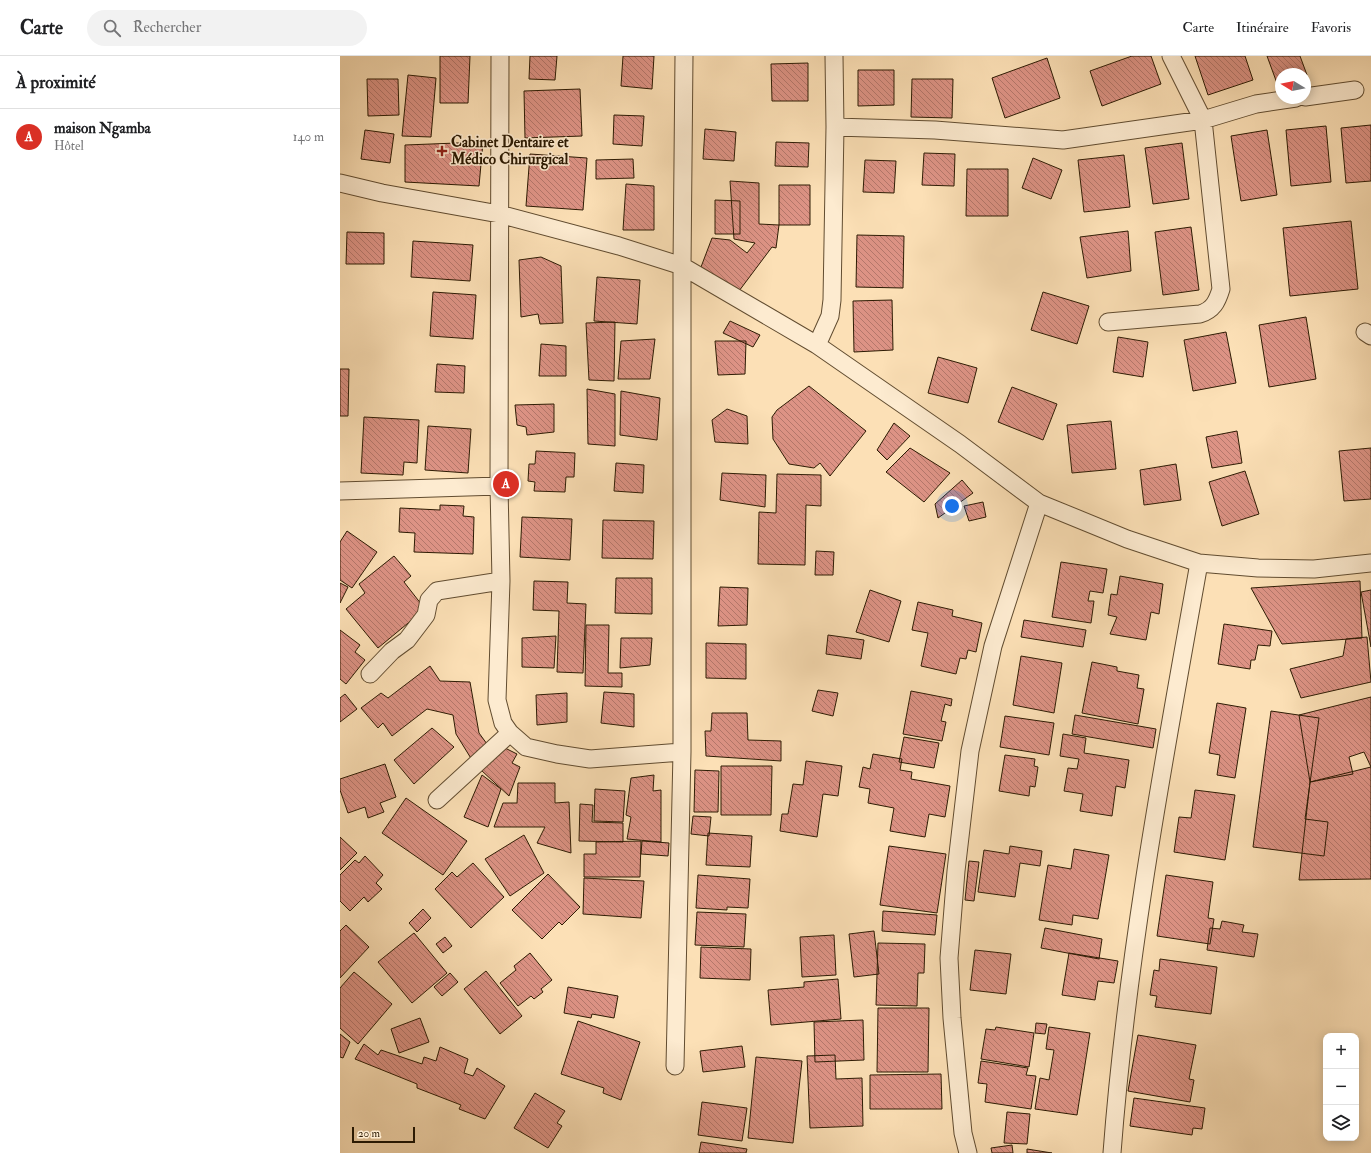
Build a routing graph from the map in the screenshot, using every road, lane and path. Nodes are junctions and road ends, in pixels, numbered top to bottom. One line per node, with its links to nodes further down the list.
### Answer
1 (500, 56): 11 (street)
2 (684, 56): 12 (street)
3 (834, 56): 9 (street)
4 (1171, 56): 8 (street)
5 (1355, 90): 6 (street)
6 (1311, 96)
7 (1275, 101): 8 (street)
8 (1203, 120): 9 (street); 13 (street)
9 (835, 127): 14 (street)
10 (340, 183): 11 (street)
11 (499, 214): 12 (street); 15 (street)
12 (682, 266): 14 (street); 23 (street)
13 (1108, 322)
14 (817, 345): 17 (street)
15 (499, 486): 16 (street); 20 (street)
16 (340, 491)
17 (1039, 503): 19 (street); 26 (street)
18 (1371, 562): 19 (street)
19 (1199, 563): 27 (street)
20 (501, 580): 21 (street); 22 (street)
21 (370, 674)
22 (510, 733): 23 (street); 24 (street)
23 (682, 752): 25 (street)
24 (437, 800)
25 (675, 1066)
26 (968, 1153)
27 (1112, 1153)

